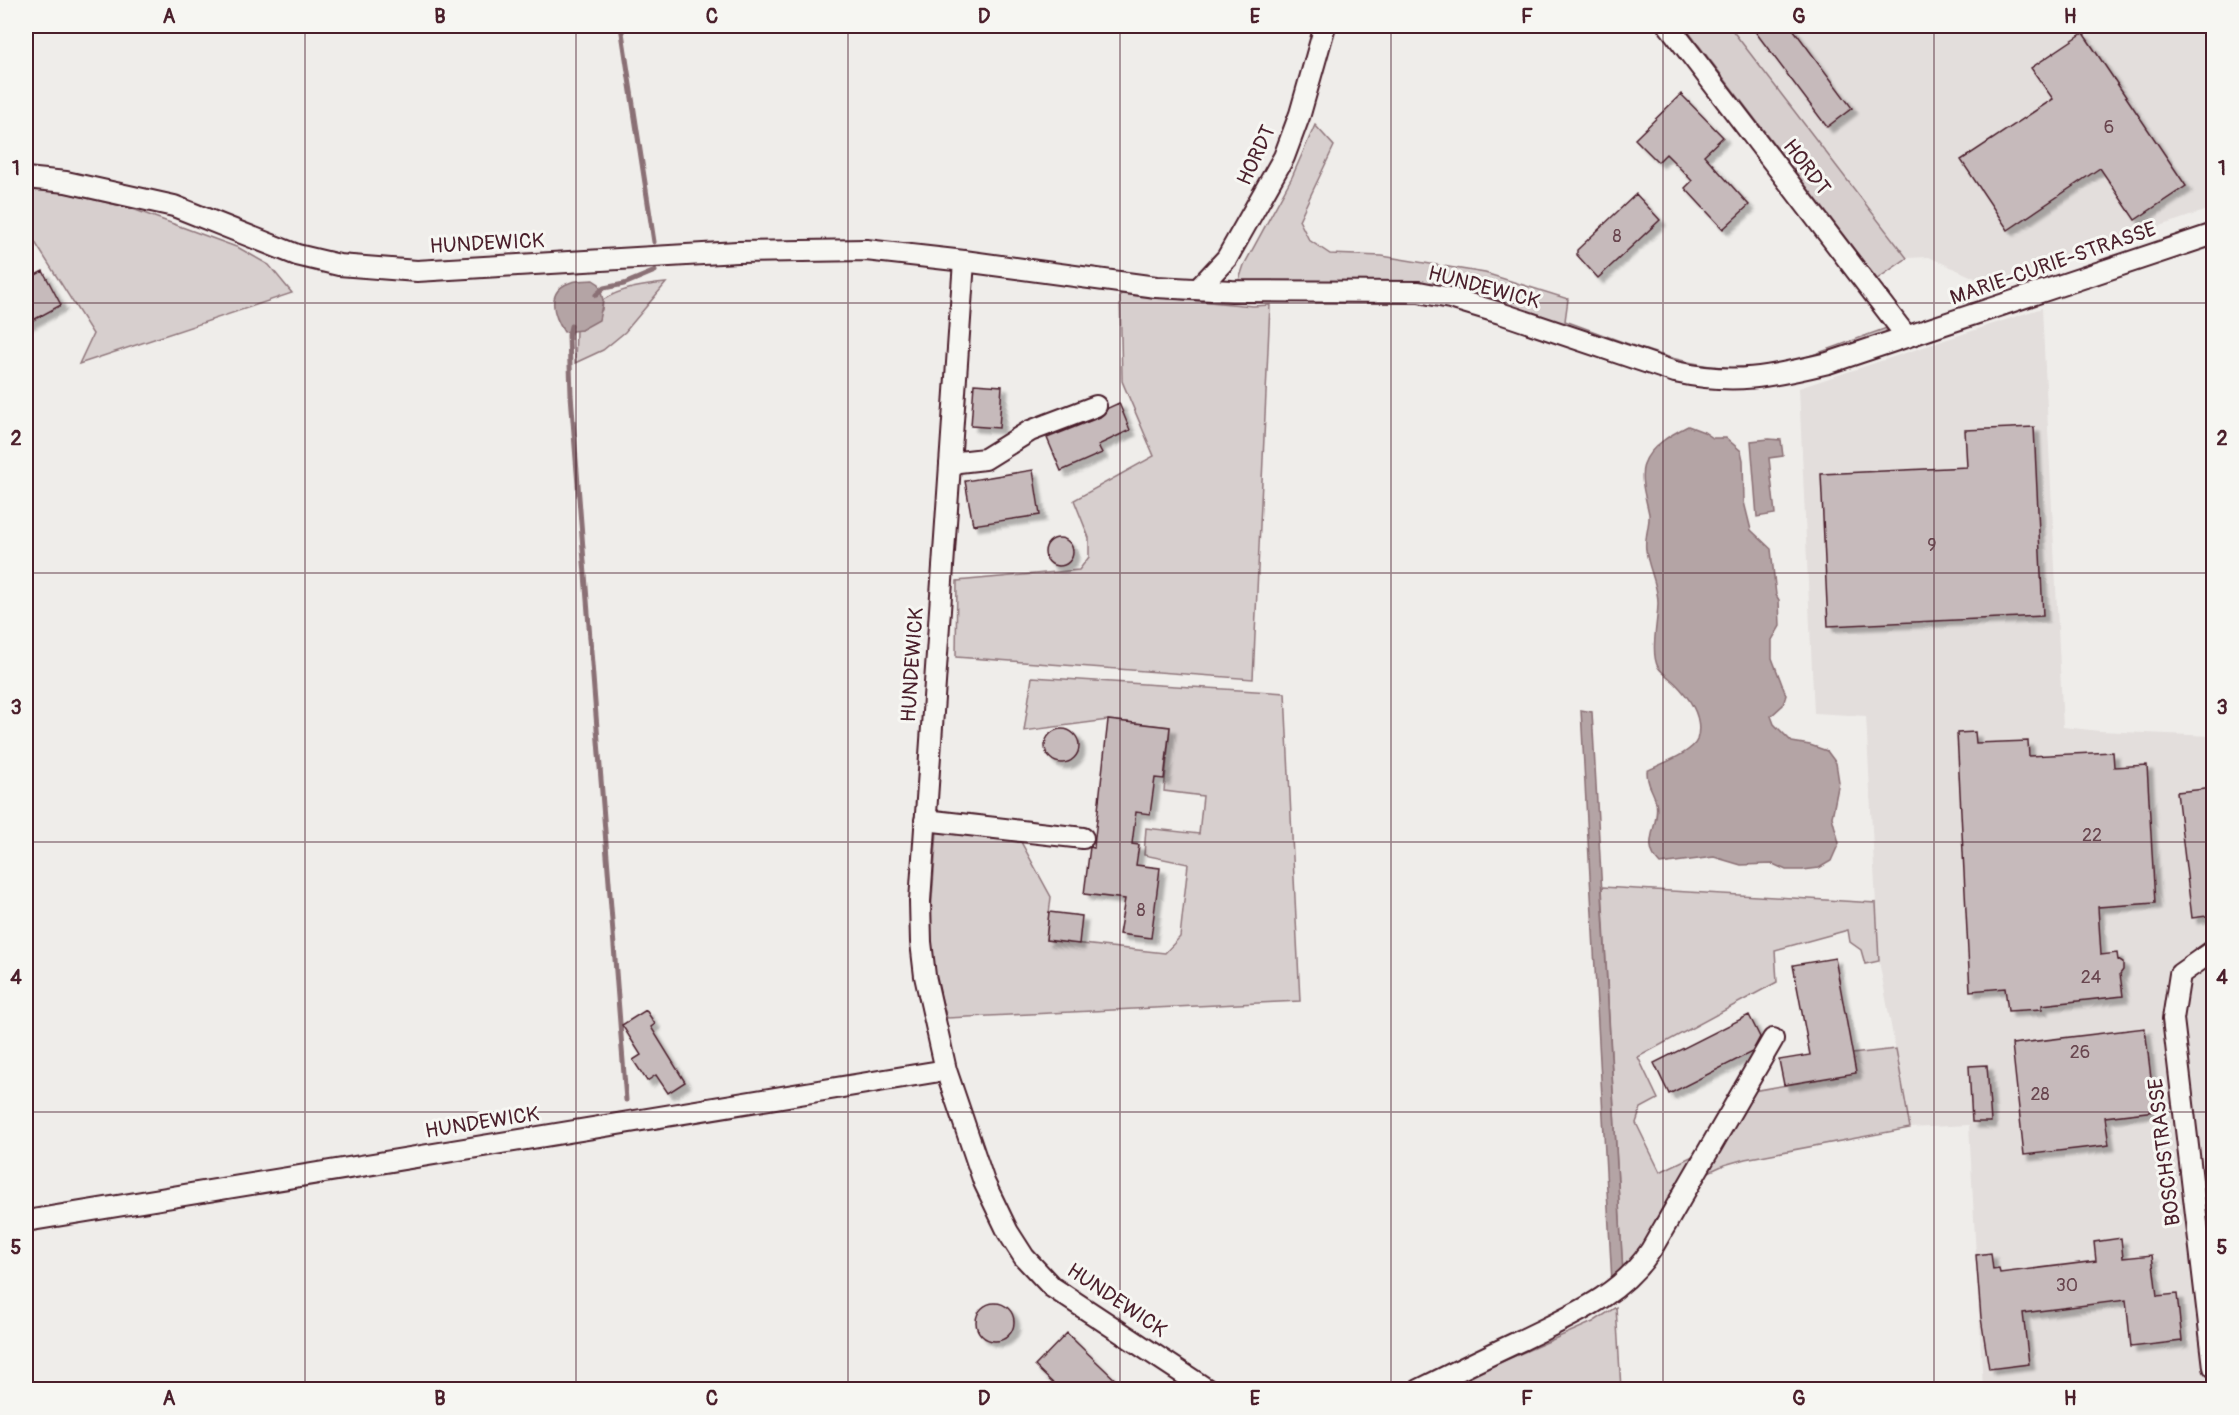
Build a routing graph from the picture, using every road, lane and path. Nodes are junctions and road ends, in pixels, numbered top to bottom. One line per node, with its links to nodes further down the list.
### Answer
1 (1325, 26): 6 (street, HORDT)
2 (1669, 26): 7 (street, HORDT)
3 (26, 178): 5 (street, HUNDEWICK)
4 (2214, 234): 7 (street, MARIE-CURIE-STRASSE)
5 (964, 261): 6 (street, HUNDEWICK); 9 (street, HUNDEWICK)
6 (1198, 289): 7 (street, HUNDEWICK)
7 (1907, 337)
8 (1096, 406): 9 (street)
9 (950, 463): 10 (street, HUNDEWICK)
10 (925, 820): 11 (street); 14 (street, HUNDEWICK)
11 (1083, 838)
12 (2214, 950): 16 (street, BOSCHSTRASSE)
13 (1773, 1039): 18 (street)
14 (946, 1070): 15 (street, HUNDEWICK); 17 (street, HUNDEWICK)
15 (26, 1221)
16 (2214, 1367)
17 (1208, 1389)
18 (1419, 1389)

